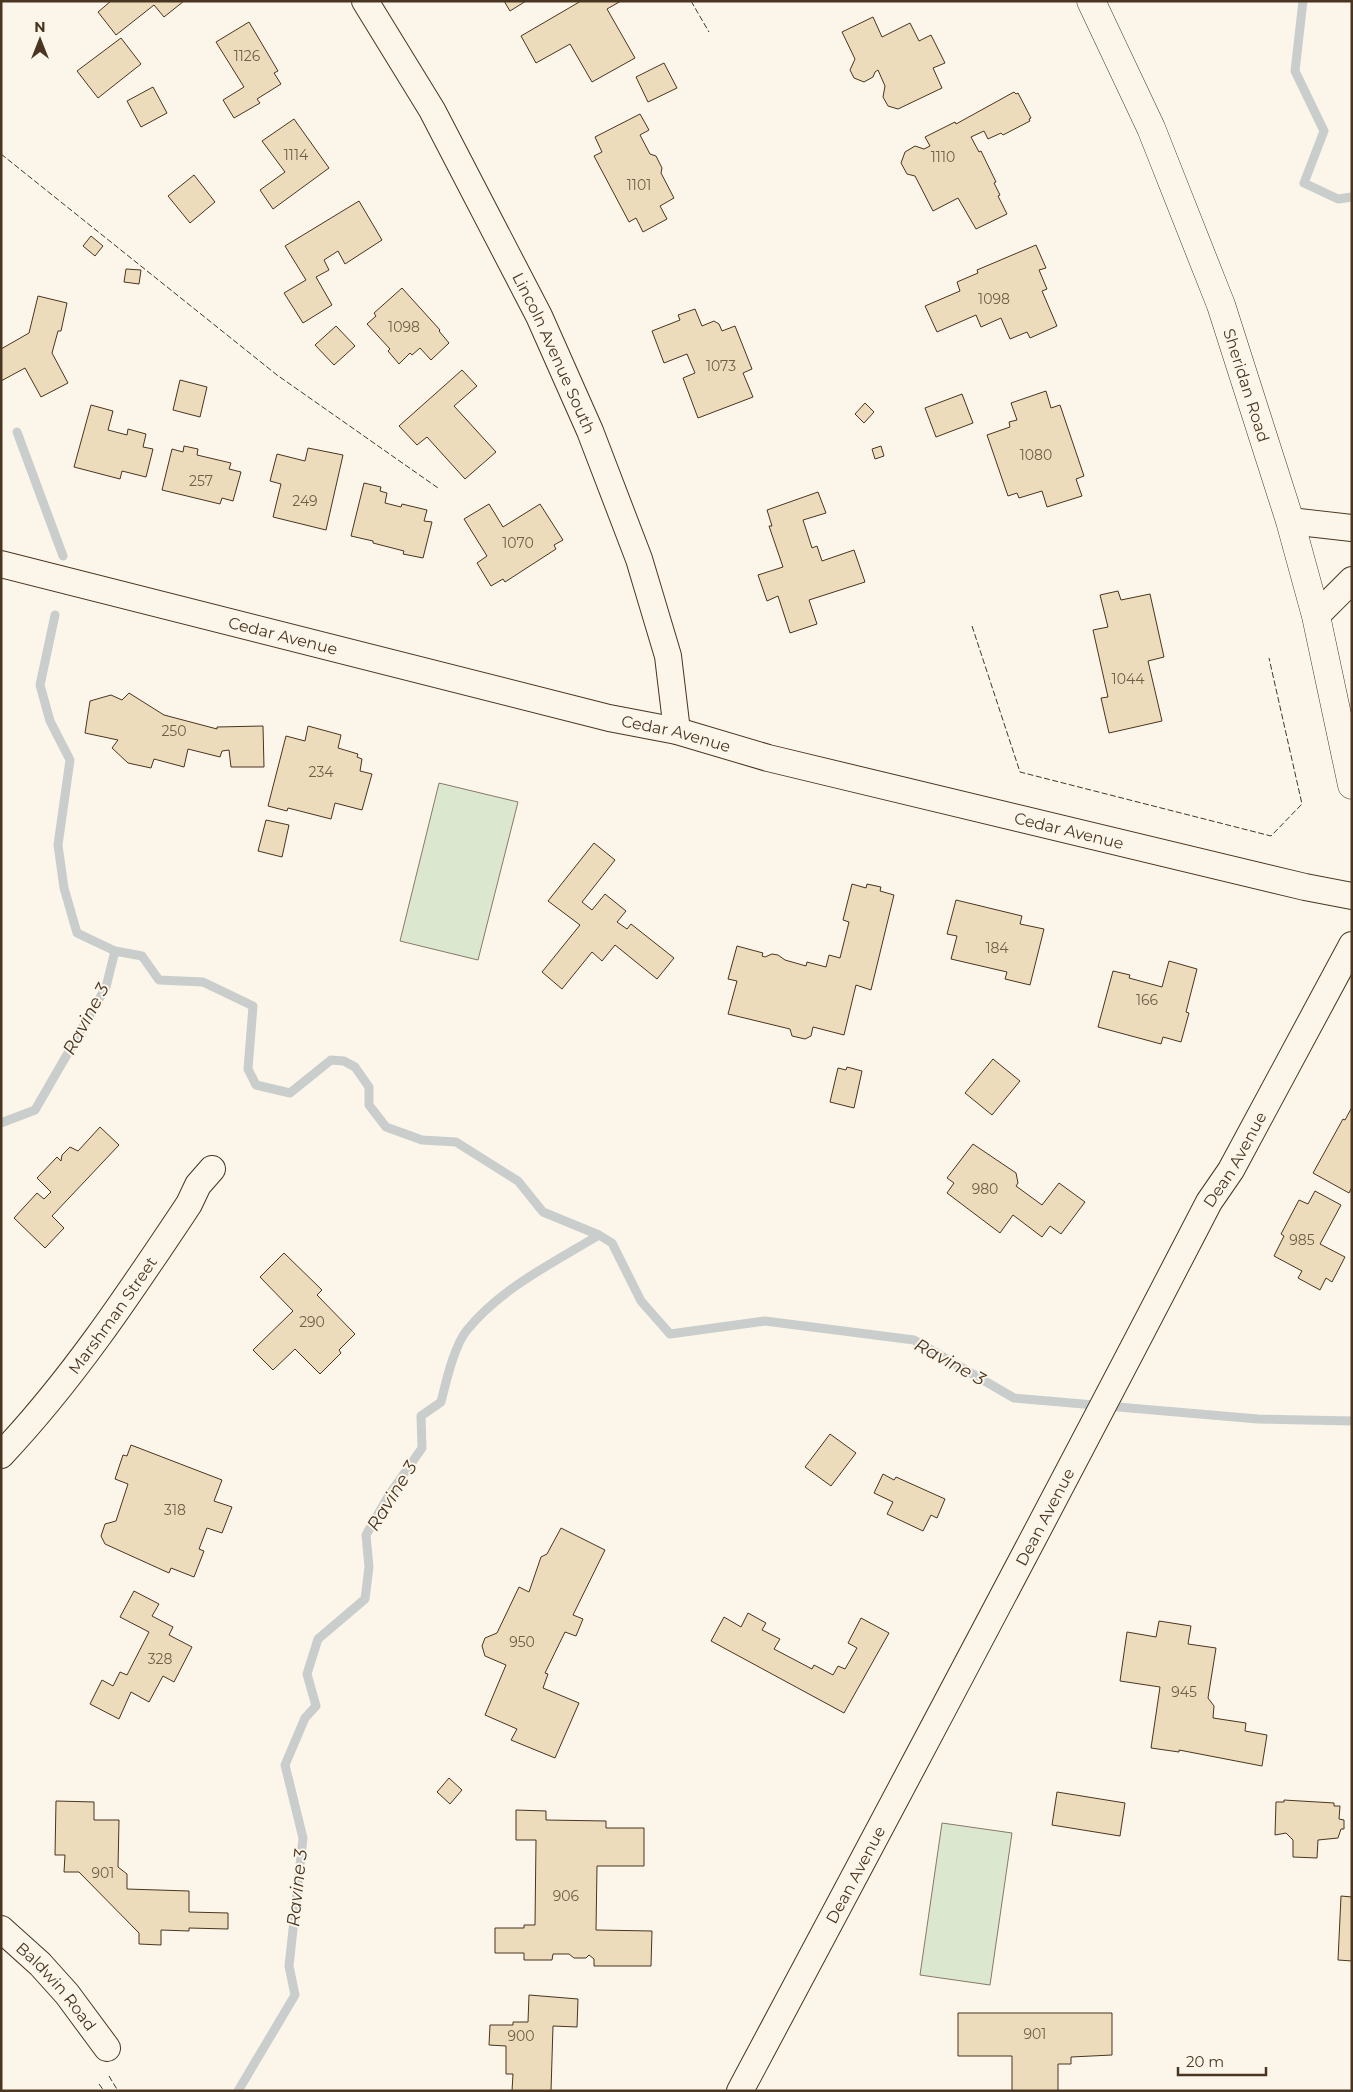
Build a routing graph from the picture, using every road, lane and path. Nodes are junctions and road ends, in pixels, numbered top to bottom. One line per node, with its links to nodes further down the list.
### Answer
1 (365, 1): 8 (street, Lincoln Avenue South)
2 (1091, 1): 3 (street, Sheridan Road)
3 (1290, 521): 4 (street); 7 (street, Sheridan Road)
4 (1352, 528)
5 (1, 564): 8 (street, Cedar Avenue)
6 (1352, 580): 7 (street)
7 (1316, 616): 9 (street, Sheridan Road)
8 (677, 731): 10 (street, Cedar Avenue)
9 (1352, 785)
10 (1352, 896)
11 (1352, 945): 16 (street, Dean Avenue)
12 (212, 1169): 13 (street, Marshman Street)
13 (1, 1455)
14 (1, 1930): 15 (street, Baldwin Road)
15 (107, 2048)
16 (740, 2091)

